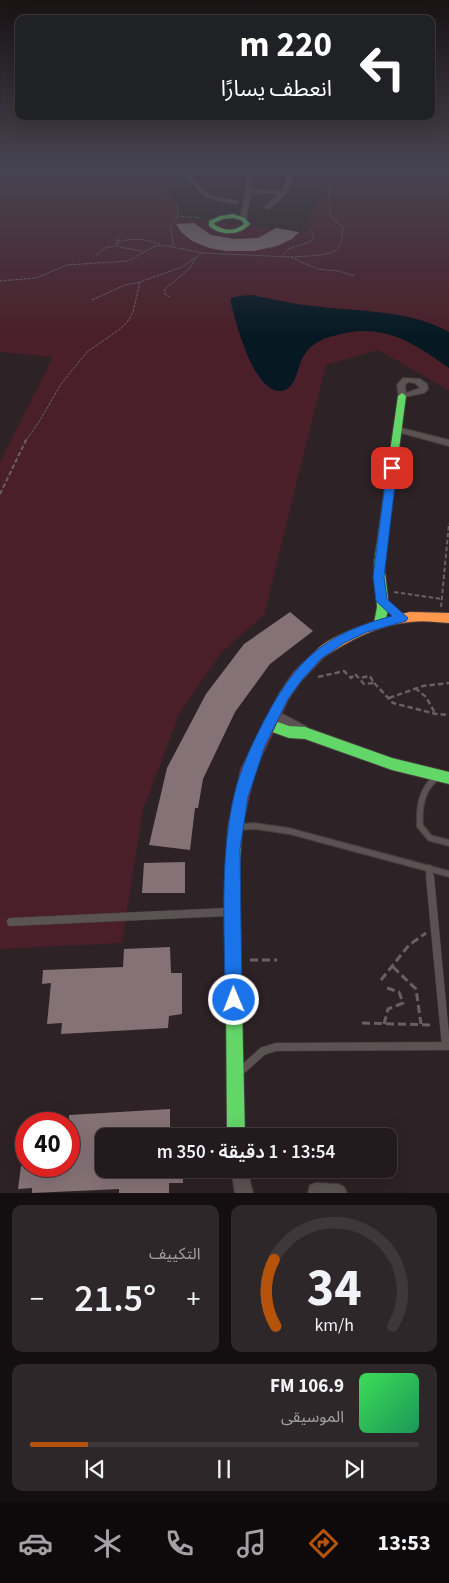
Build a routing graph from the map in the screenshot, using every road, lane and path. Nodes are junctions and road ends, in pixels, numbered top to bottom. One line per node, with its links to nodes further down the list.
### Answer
1 (172, 225): 10 (path)
2 (212, 225): 3 (street)
3 (247, 225)
4 (341, 225): 15 (path)
5 (309, 230): 14 (path)
6 (120, 236): 7 (path)
7 (121, 241): 8 (path); 9 (path)
8 (160, 244): 10 (path); 11 (path)
9 (115, 246): 11 (path); 13 (path)
10 (174, 247): 12 (path)
11 (143, 251): 18 (path)
12 (202, 253): 14 (path); 16 (path)
13 (97, 255)
14 (284, 256): 15 (path)
15 (291, 256): 17 (path)
16 (195, 259): 19 (path); 20 (path)
17 (355, 276)
18 (0, 280)
19 (140, 282): 21 (path); 25 (path)
20 (170, 297)
21 (92, 300)
22 (402, 396): 23 (street)
23 (397, 430): 24 (street); 28 (street)
24 (449, 443)
25 (0, 494)
26 (449, 523): 27 (path)
27 (447, 557): 29 (path)
28 (381, 596): 29 (path); 31 (street); 32 (street)
29 (442, 599): 30 (path)
30 (444, 617): 31 (street)
31 (402, 618): 32 (street)
32 (380, 623): 41 (street)
33 (359, 678): 34 (path); 35 (path); 35 (path)
34 (316, 679)
35 (374, 683): 38 (path)
36 (449, 683): 37 (path)
37 (415, 688): 38 (path); 39 (path)
38 (389, 698): 39 (path)
39 (436, 714): 40 (path)
40 (449, 715)
41 (272, 720): 42 (street); 44 (street)
42 (305, 733): 43 (street)
43 (444, 777): 45 (lane)
44 (235, 827): 46 (lane); 48 (street)
45 (449, 843)
46 (429, 868): 47 (lane); 50 (lane)
47 (449, 874)
48 (232, 912): 49 (lane); 52 (street)
49 (10, 922)
50 (435, 928): 53 (path); 59 (lane)
51 (277, 960): 52 (path)
52 (233, 961): 61 (street)
53 (392, 966): 54 (path); 58 (path)
54 (382, 980)
55 (387, 988): 57 (path)
56 (362, 1023): 57 (path)
57 (384, 1024): 58 (path)
58 (421, 1024): 59 (path)
59 (444, 1025): 60 (lane)
60 (447, 1046): 61 (lane)
61 (235, 1080): 62 (street)
62 (236, 1128)
63 (240, 1178): 65 (street)
64 (316, 1191): 66 (street)
65 (244, 1193)
66 (338, 1193)

